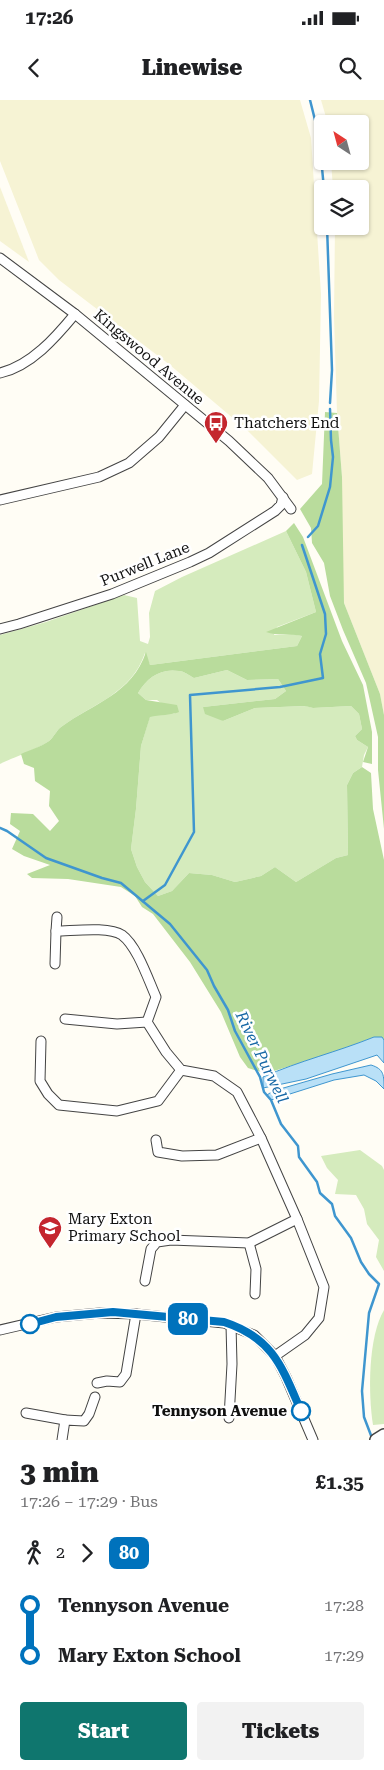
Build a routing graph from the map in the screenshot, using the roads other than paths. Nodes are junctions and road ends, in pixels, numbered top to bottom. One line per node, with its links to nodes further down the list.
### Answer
1 (0, 258): 2 (street, Kingswood Avenue)
2 (75, 314): 3 (street); 4 (street, Kingswood Avenue)
3 (0, 373)
4 (185, 405): 5 (street, Kingswood Avenue); 6 (street)
5 (283, 496): 7 (street, Kingswood Avenue); 8 (street, Purwell Lane)
6 (0, 500)
7 (292, 509)
8 (0, 629)
9 (57, 917): 10 (street)
10 (56, 931): 11 (street); 13 (street)
11 (54, 964)
12 (65, 1019): 13 (street)
13 (147, 1022): 15 (street)
14 (41, 1041): 15 (street)
15 (181, 1070): 16 (street)
16 (261, 1138): 17 (street); 18 (street)
17 (156, 1140)
18 (297, 1219): 19 (street); 25 (street)
19 (249, 1243): 20 (street); 21 (street)
20 (145, 1281)
21 (255, 1294)
22 (136, 1314): 23 (street); 24 (street); 26 (street)
23 (231, 1325): 25 (street); 29 (street)
24 (0, 1330)
25 (275, 1356): 33 (street)
26 (97, 1383)
27 (95, 1397): 30 (street)
28 (26, 1413): 30 (street)
29 (228, 1418)
30 (64, 1420): 32 (street)
31 (384, 1435): 34 (street)
32 (62, 1440)
33 (313, 1440)
34 (376, 1440)

